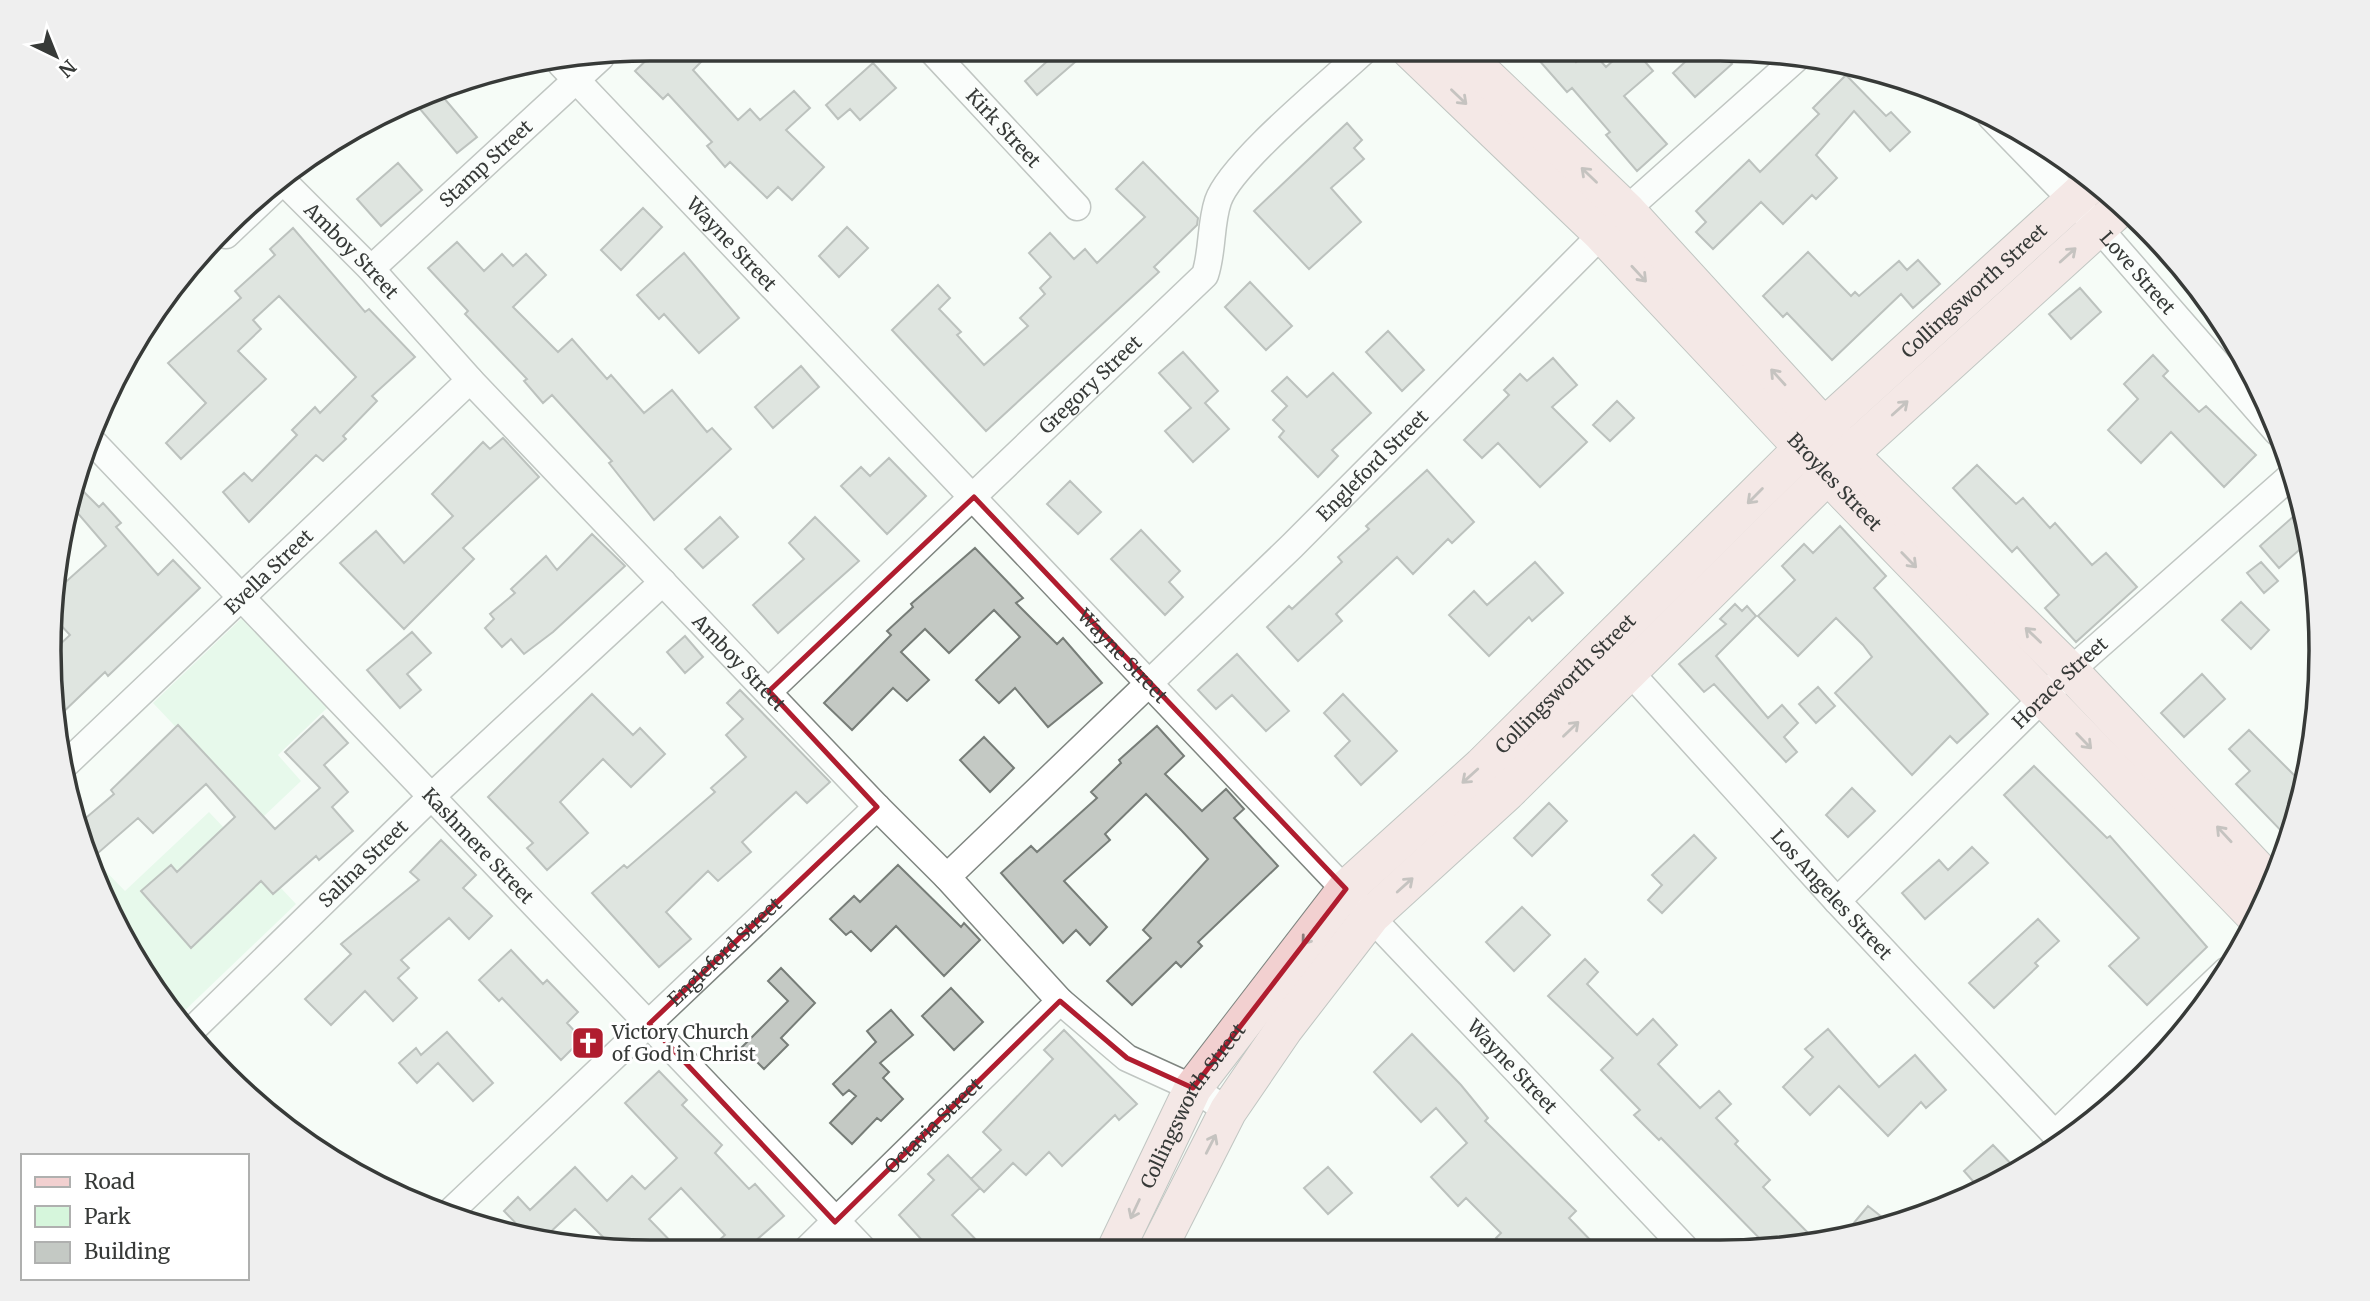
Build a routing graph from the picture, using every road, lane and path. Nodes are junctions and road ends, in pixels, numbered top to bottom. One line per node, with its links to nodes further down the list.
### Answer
1 (941, 61): 10 (street, Kirk Street)
2 (1353, 61): 20 (street, Gregory Street)
3 (1423, 61): 12 (main road, Broyles Street, one-way to 12)
4 (1470, 61): 12 (main road, Broyles Street, one-way to 4)
5 (1789, 65): 12 (street, Engleford Street)
6 (568, 72): 13 (street, Stamp Street); 20 (street, Wayne Street)
7 (2041, 157): 9 (street, Love Street)
8 (288, 186): 13 (street, Amboy Street)
9 (2083, 191): 11 (street, Love Street); 16 (main road, Collingsworth Street)
10 (1077, 206)
11 (2110, 216): 15 (street, Love Street); 18 (main road, Collingsworth Street, one-way to 11)
12 (1614, 222): 16 (main road, Broyles Street); 26 (street, Engleford Street)
13 (371, 269): 14 (street, Amboy Street)
14 (470, 380): 21 (street, Amboy Street); 22 (street, Evella Street)
15 (2253, 401)
16 (1814, 438): 18 (main road, Broyles Street); 23 (main road, Collingsworth Street, one-way to 23)
17 (98, 447): 22 (street, Kashmere Street)
18 (1838, 465): 24 (main road, Broyles Street, one-way to 18); 25 (main road, Collingsworth Street); 28 (main road, Broyles Street, one-way to 28)
19 (2284, 482): 24 (street, Horace Street)
20 (974, 497): 26 (street, Wayne Street); 27 (street, Gregory Street)
21 (663, 582): 27 (street, Amboy Street); 30 (street, Salina Street)
22 (243, 596): 29 (street, Evella Street); 30 (street, Kashmere Street)
23 (1607, 643): 25 (street, Los Angeles Street); 34 (main road, Collingsworth Street, one-way to 34)
24 (2070, 671): 28 (street, Horace Street); 32 (main road, Broyles Street, one-way to 24)
25 (1628, 674): 35 (street, Los Angeles Street); 37 (main road, Collingsworth Street, one-way to 25)
26 (1150, 684): 33 (street, Engleford Street); 34 (street, Wayne Street)
27 (769, 691): 31 (street, Amboy Street)
28 (2042, 698): 35 (street, Horace Street); 36 (main road, Broyles Street, one-way to 36)
29 (72, 758)
30 (432, 796): 40 (street, Kashmere Street); 41 (street, Salina Street)
31 (877, 807): 33 (street, Amboy Street); 40 (street, Engleford Street)
32 (2264, 876)
33 (947, 877): 38 (street, Amboy Street)
34 (1346, 889): 37 (street, Wayne Street); 42 (main road, Collingsworth Street, one-way to 42)
35 (1837, 901): 45 (street, Los Angeles Street)
36 (2249, 910)
37 (1372, 915): 43 (main road, Collingsworth Street); 52 (street, Wayne Street)
38 (1060, 1001): 42 (street, Amboy Street); 47 (street, Octavia Street)
39 (2183, 1014): 44 (street)
40 (649, 1024): 46 (street, Engleford Street); 47 (street, Kashmere Street)
41 (196, 1026)
42 (1193, 1088): 43 (street, Amboy Street); 50 (main road, Collingsworth Street, one-way to 50)
43 (1228, 1111): 51 (main road, Collingsworth Street, one-way to 43)
44 (2083, 1114)
45 (2055, 1134)
46 (456, 1206)
47 (835, 1222): 48 (street, Octavia Street); 49 (street, Kashmere Street)
48 (816, 1240)
49 (854, 1240)
50 (1120, 1240)
51 (1163, 1240)
52 (1677, 1240)

